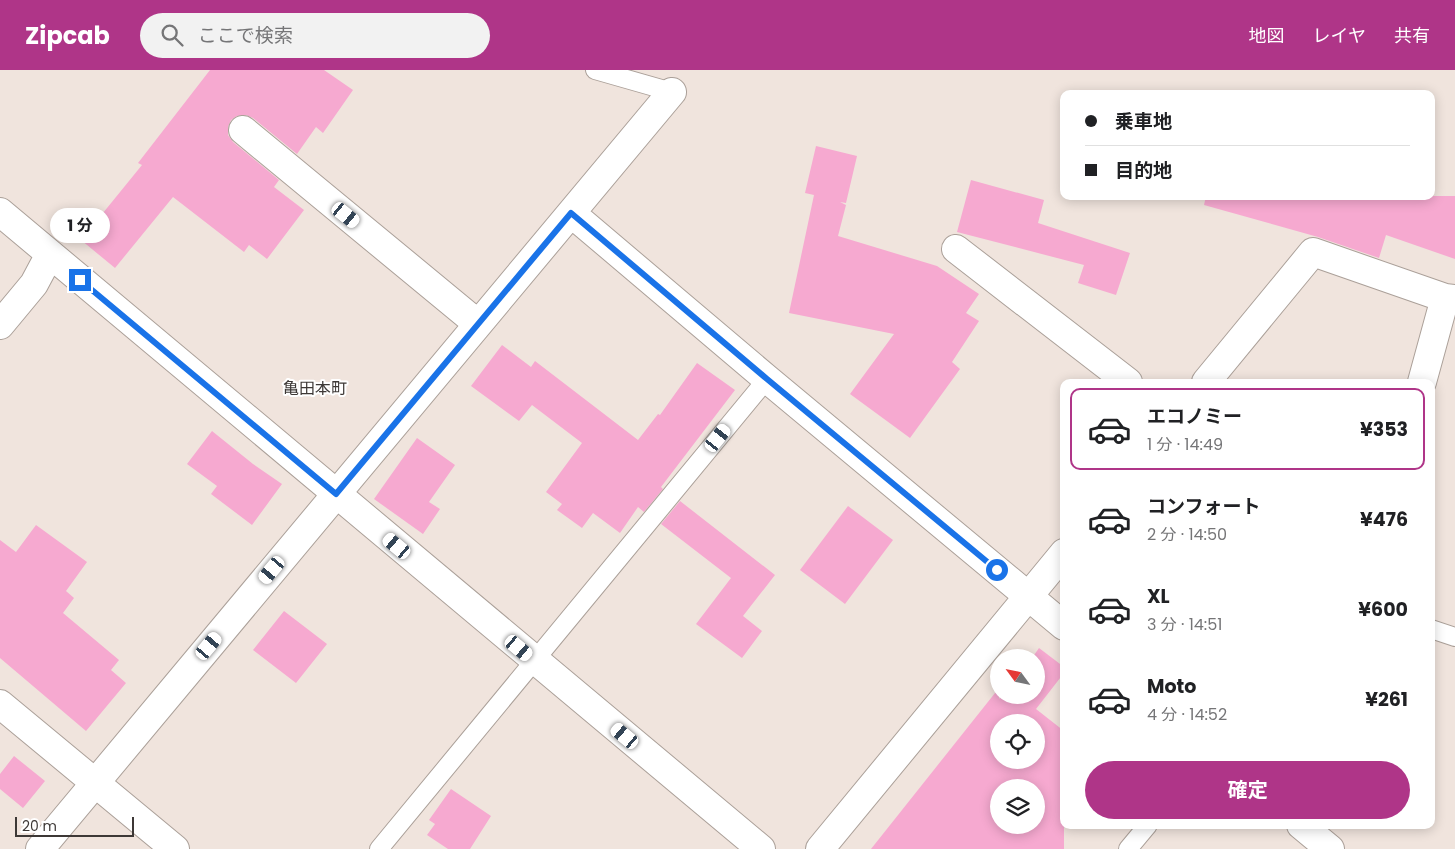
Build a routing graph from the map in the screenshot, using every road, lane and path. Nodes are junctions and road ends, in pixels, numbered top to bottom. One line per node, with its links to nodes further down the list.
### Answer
1 (595, 70): 2 (lane)
2 (672, 92): 5 (street)
3 (243, 130): 9 (street)
4 (0, 212): 7 (street)
5 (571, 213): 9 (street); 11 (street)
6 (956, 249): 12 (street)
7 (50, 254): 10 (street); 15 (street)
8 (1450, 298): 13 (street); 14 (street)
9 (478, 324): 15 (street)
10 (0, 325)
11 (767, 379): 17 (street); 21 (lane)
12 (1124, 379)
13 (1208, 379)
14 (1423, 379)
15 (336, 494): 21 (street); 23 (street)
16 (1060, 558): 17 (street)
17 (1028, 595): 18 (street); 30 (street)
18 (1060, 623)
19 (1435, 630): 20 (lane)
20 (1455, 637)
21 (534, 660): 28 (lane); 29 (street)
22 (0, 704): 23 (street)
23 (95, 783): 26 (street); 27 (street)
24 (1145, 829): 31 (lane)
25 (1306, 829): 32 (street)
26 (40, 849)
27 (175, 849)
28 (379, 849)
29 (761, 849)
30 (820, 849)
31 (1128, 849)
32 (1330, 849)

